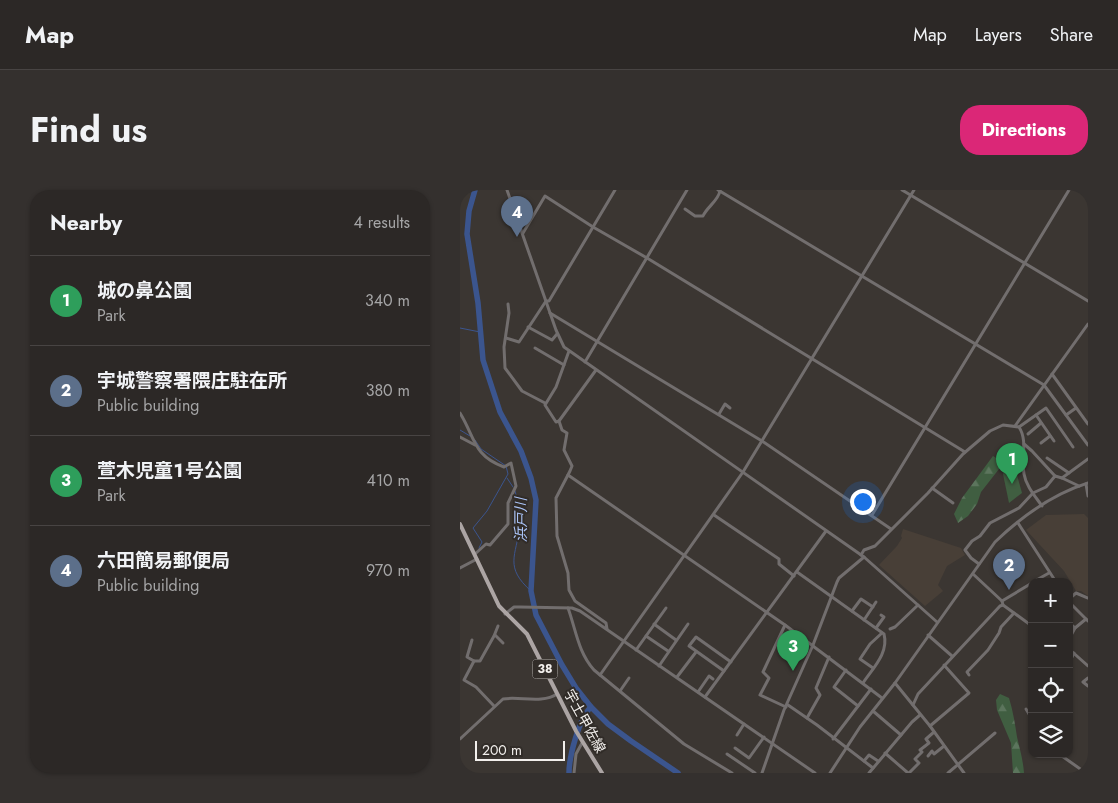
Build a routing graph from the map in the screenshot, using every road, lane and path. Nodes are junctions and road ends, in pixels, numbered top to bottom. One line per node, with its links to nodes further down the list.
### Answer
1 (462, 190): 9 (street)
2 (508, 190): 13 (street)
3 (615, 190): 12 (street)
4 (687, 190): 14 (street)
5 (902, 190): 10 (street)
6 (914, 190): 10 (street)
7 (1069, 190): 15 (street)
8 (719, 191): 11 (street); 16 (street)
9 (460, 194)
10 (910, 195): 15 (street); 16 (street)
11 (685, 209)
12 (593, 227): 13 (street); 14 (street); 17 (street)
13 (523, 233): 17 (street)
14 (647, 258): 25 (street); 29 (street)
15 (1025, 264): 18 (street); 26 (street)
16 (862, 277): 26 (street); 29 (street)
17 (546, 301): 20 (street); 22 (street)
18 (1088, 302)
19 (508, 304): 24 (street)
20 (550, 312): 23 (street); 25 (street)
21 (1088, 324): 33 (street)
22 (528, 326): 23 (street); 24 (street)
23 (557, 333): 28 (street)
24 (506, 338): 35 (street)
25 (598, 340): 30 (street); 39 (street)
26 (975, 345): 34 (street); 46 (street)
27 (535, 348): 31 (street)
28 (569, 351): 30 (street); 31 (street)
29 (812, 358): 46 (street); 50 (street)
30 (585, 362): 32 (street)
31 (564, 365): 35 (street)
32 (596, 370): 42 (street); 62 (street)
33 (1052, 374): 34 (street); 37 (street)
34 (1044, 385): 41 (street); 45 (street)
35 (545, 403): 42 (street)
36 (730, 408): 39 (street)
37 (1076, 408): 41 (street); 44 (street)
38 (460, 413): 55 (street)
39 (718, 414): 50 (street)
40 (1036, 415): 43 (street); 45 (street); 56 (street)
41 (1066, 415): 54 (street)
42 (559, 421): 64 (street)
43 (1041, 423): 47 (street); 49 (street)
44 (1088, 424)
45 (1017, 426): 53 (street); 57 (street)
46 (926, 427): 57 (street); 75 (street)
47 (1028, 434)
48 (460, 436): 55 (street)
49 (1050, 436): 51 (street); 52 (street)
50 (762, 441): 62 (street); 75 (street)
51 (1054, 441)
52 (1041, 443)
53 (1024, 444): 61 (street); 70 (street)
54 (1088, 445)
55 (475, 446): 80 (street)
56 (1073, 447)
57 (965, 452): 69 (street)
58 (1047, 458): 60 (street)
59 (1088, 459): 63 (street)
60 (1056, 464): 61 (street); 63 (street)
61 (1051, 471): 65 (street)
62 (743, 472): 74 (street); 79 (street)
63 (1069, 472): 66 (street)
64 (568, 475): 81 (street); 118 (street)
65 (1055, 476): 66 (street); 70 (street)
66 (1062, 478): 68 (street)
67 (1087, 484): 68 (street); 71 (street)
68 (1079, 486): 73 (street)
69 (932, 488): 72 (street); 78 (street)
70 (1033, 493): 73 (street); 84 (street)
71 (1088, 496)
72 (953, 503)
73 (1042, 506): 76 (street)
74 (714, 515): 81 (street); 89 (street)
75 (872, 515): 78 (street)
76 (1018, 523): 84 (street); 87 (street)
77 (460, 524): 80 (main road, 宇土甲佐線 / 38)
78 (891, 529): 82 (street)
79 (826, 532): 82 (street); 86 (street)
80 (475, 554): 83 (main road, 宇土甲佐線 / 38)
81 (684, 556): 104 (street); 128 (street)
82 (863, 556): 94 (street); 99 (street)
83 (478, 559): 85 (street); 106 (main road, 宇土甲佐線 / 38)
84 (979, 564): 88 (street)
85 (460, 568)
86 (797, 572): 89 (street); 94 (street)
87 (1050, 573): 90 (street); 91 (street)
88 (973, 574): 97 (street); 110 (street)
89 (794, 576): 104 (street)
90 (1041, 578)
91 (1053, 578)
92 (1028, 586): 97 (street)
93 (1073, 596): 95 (street)
94 (831, 597): 103 (street); 129 (street)
95 (1088, 598)
96 (876, 602): 100 (street)
97 (1003, 603): 105 (street); 134 (street)
98 (1073, 604): 109 (street)
99 (918, 605): 110 (street); 119 (street)
100 (872, 607): 103 (street); 108 (street)
101 (566, 608): 106 (street); 118 (street); 144 (street)
102 (666, 608): 112 (street)
103 (852, 612): 108 (street)
104 (767, 613): 114 (street); 137 (street)
105 (1014, 613): 111 (street); 145 (street)
106 (506, 614): 156 (main road, 宇土甲佐線 / 38)
107 (881, 615): 116 (street)
108 (864, 620): 116 (street)
109 (1087, 620): 117 (street)
110 (937, 622): 123 (street)
111 (1028, 623)
112 (654, 624): 124 (street); 126 (street)
113 (688, 624): 126 (street)
114 (785, 625): 129 (street); 161 (street)
115 (498, 626): 122 (street)
116 (876, 628): 121 (street)
117 (1075, 628): 120 (street)
118 (607, 629): 128 (street)
119 (890, 629)
120 (1073, 632)
121 (882, 633): 141 (street); 141 (street)
122 (495, 635): 127 (street); 136 (street)
123 (928, 635): 134 (street); 151 (street)
124 (646, 636): 130 (street); 131 (street)
125 (472, 640): 136 (street)
126 (676, 640): 131 (street)
127 (502, 642)
128 (624, 642): 130 (street); 144 (street)
129 (813, 645): 135 (street); 161 (street)
130 (636, 650): 139 (street)
131 (668, 651): 139 (street)
132 (696, 652): 137 (street); 143 (street); 146 (street)
133 (1074, 653): 140 (street)
134 (952, 656): 138 (street)
135 (829, 658): 142 (street); 167 (street)
136 (474, 661): 160 (street)
137 (731, 662): 143 (street)
138 (944, 665): 159 (street); 169 (street)
139 (659, 666): 146 (street)
140 (1088, 666)
141 (873, 668): 150 (street)
142 (846, 670): 150 (street); 162 (street)
143 (724, 671): 157 (street)
144 (600, 675): 154 (street)
145 (969, 675)
146 (676, 677): 155 (street)
147 (629, 678): 154 (street)
148 (1088, 678): 152 (street)
149 (713, 679): 155 (street)
150 (863, 682): 153 (street)
151 (894, 683): 158 (street); 159 (street)
152 (1088, 686)
153 (871, 689): 158 (street); 162 (street)
154 (620, 691): 192 (street)
155 (698, 692): 157 (street)
156 (557, 694): 160 (street); 177 (main road, 宇土甲佐線 / 38)
157 (705, 697): 168 (street)
158 (882, 698): 164 (street)
159 (913, 705): 166 (street)
160 (494, 706): 175 (street)
161 (787, 706): 167 (street); 178 (street)
162 (858, 706): 176 (street)
163 (1026, 709): 165 (street)
164 (873, 711): 173 (street); 181 (street)
165 (1028, 713)
166 (920, 715): 169 (street); 173 (street)
167 (807, 718): 176 (street)
168 (744, 724): 172 (street); 174 (street)
169 (930, 726): 170 (street)
170 (934, 732): 179 (street); 198 (street)
171 (995, 733): 188 (street)
172 (737, 735)
173 (901, 735): 182 (street)
174 (764, 738): 178 (street); 180 (street)
175 (460, 739)
176 (833, 739): 181 (street)
177 (581, 741): 190 (street); 191 (main road, 宇土甲佐線 / 38)
178 (773, 744): 194 (street); 195 (street)
179 (944, 746): 184 (street); 188 (street)
180 (735, 748)
181 (846, 748): 186 (street); 196 (street)
182 (885, 753): 187 (street); 198 (street)
183 (727, 754): 193 (street)
184 (928, 756)
185 (1065, 758): 201 (street)
186 (864, 761): 187 (street); 189 (street)
187 (878, 762): 189 (street)
188 (958, 765): 199 (street); 200 (street)
189 (873, 768): 197 (street)
190 (574, 773)
191 (602, 773)
192 (732, 773)
193 (755, 773)
194 (762, 773)
195 (815, 773)
196 (830, 773)
197 (868, 773)
198 (909, 773)
199 (948, 773)
200 (964, 773)
201 (1086, 773)

